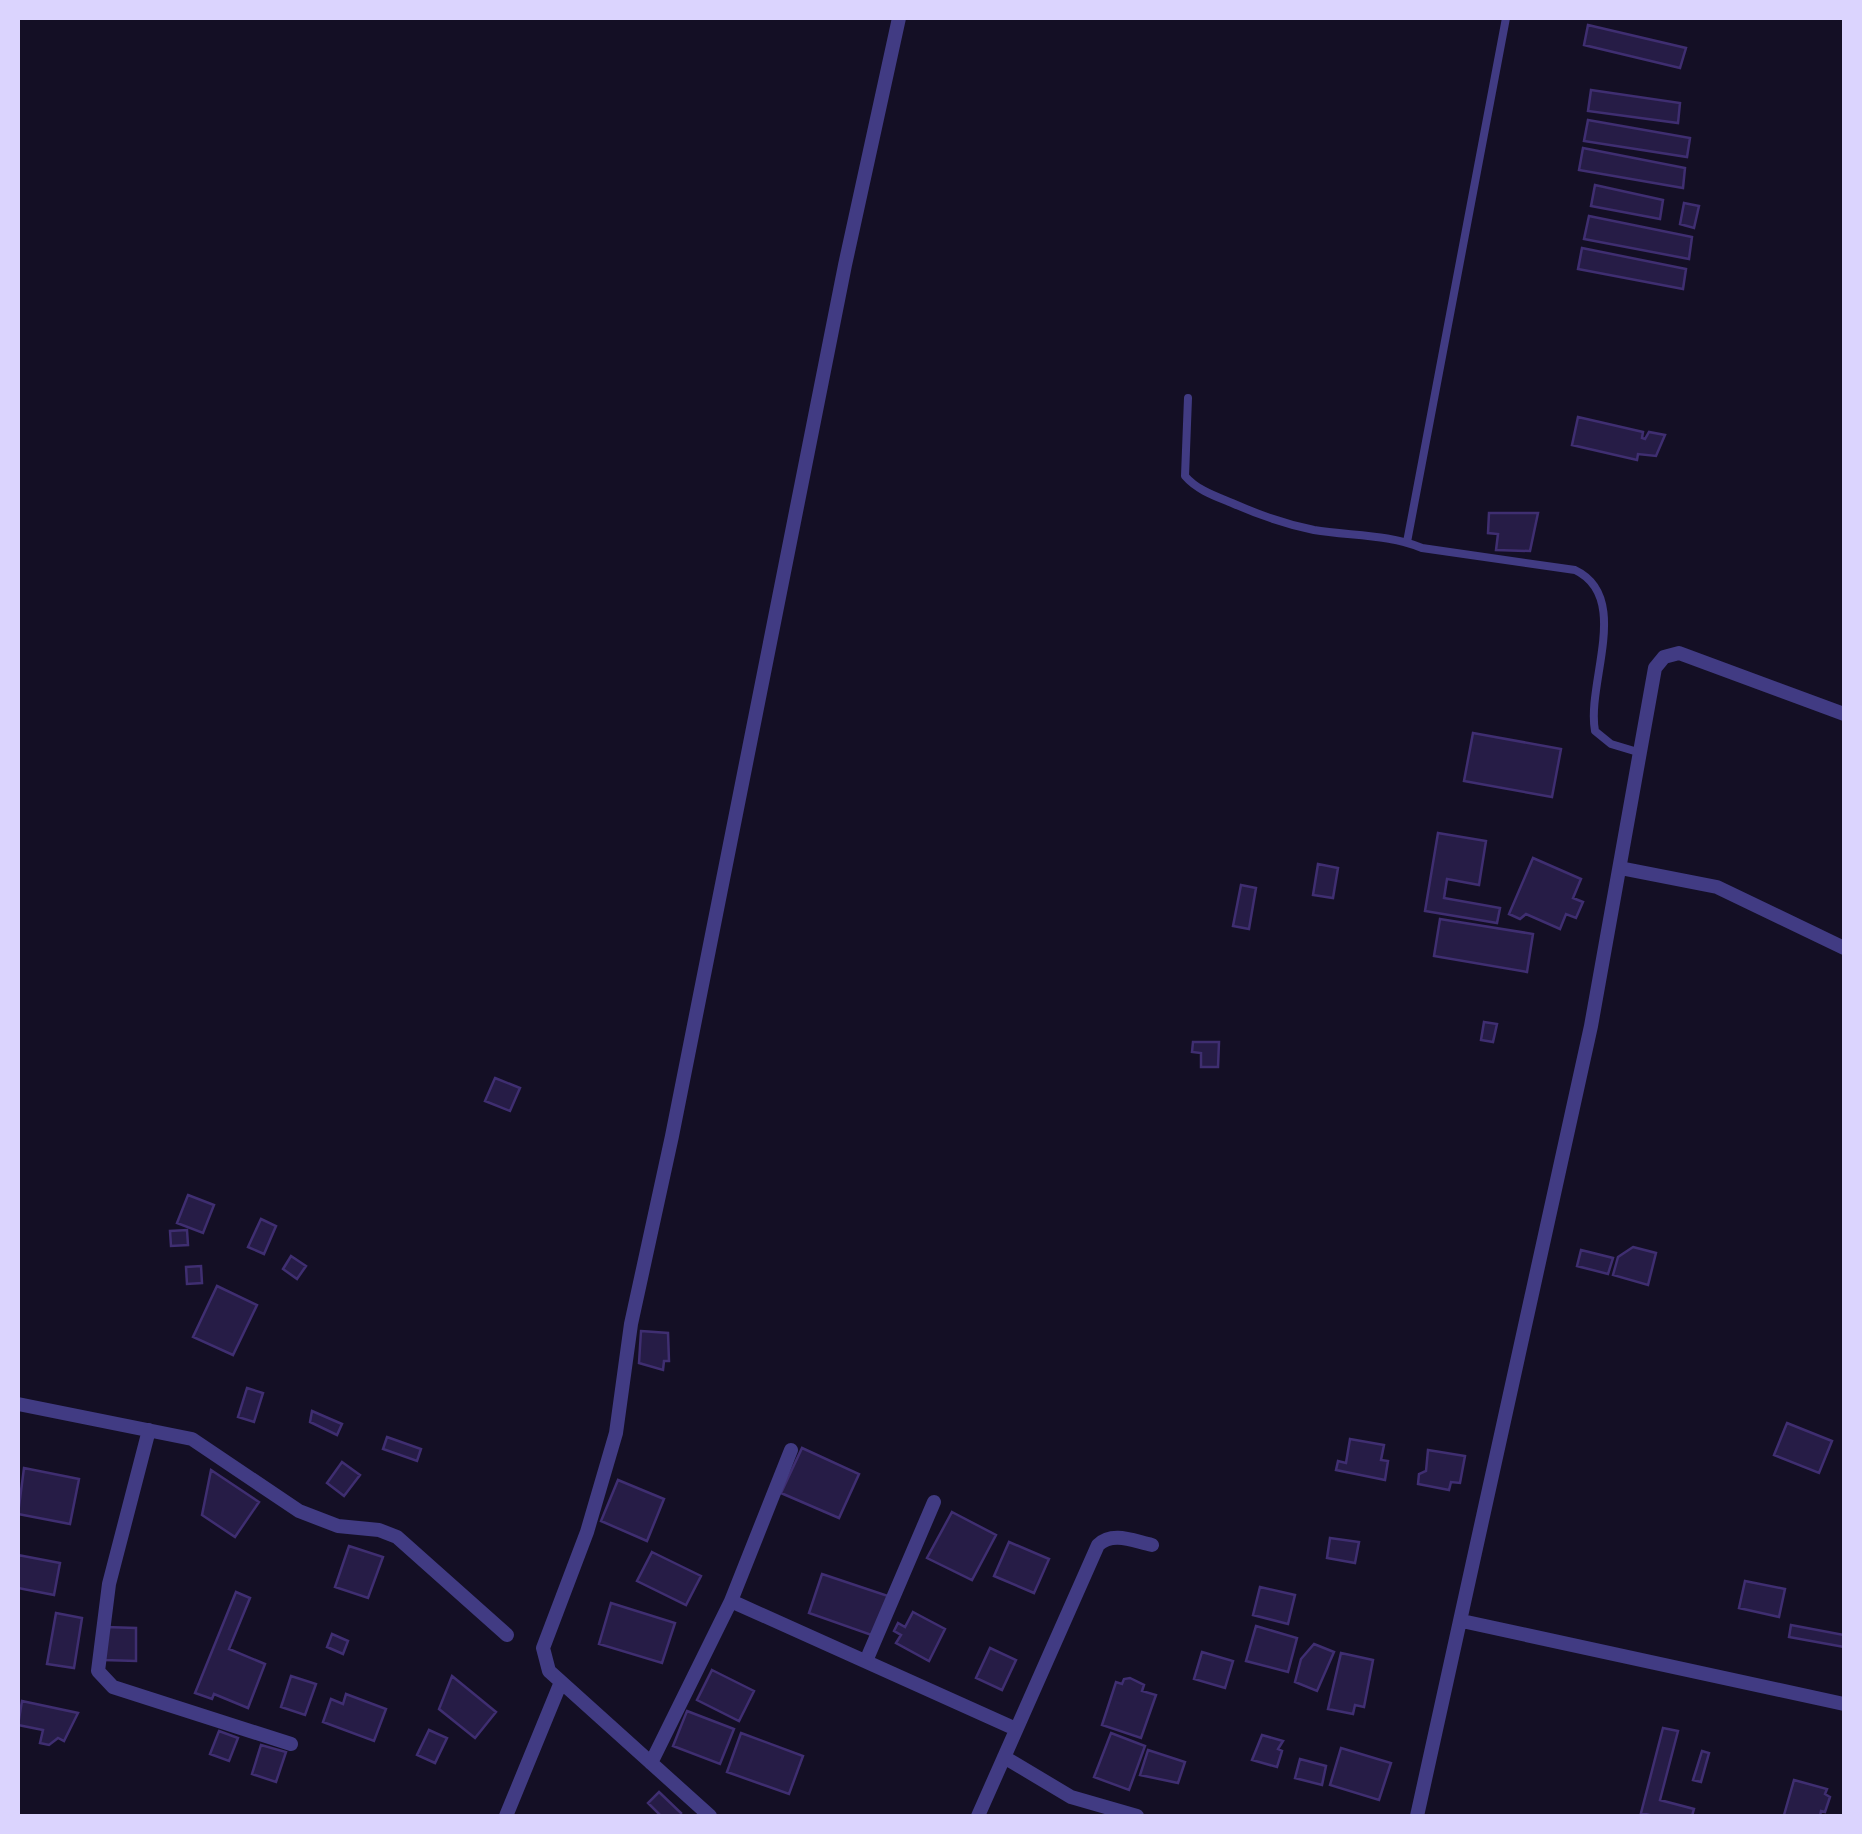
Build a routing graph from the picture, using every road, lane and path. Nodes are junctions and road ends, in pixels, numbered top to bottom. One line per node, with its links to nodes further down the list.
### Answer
1 (899, 18): 18 (street)
2 (1506, 18): 4 (lane)
3 (1188, 398): 4 (lane)
4 (1408, 542): 6 (lane)
5 (1844, 714): 6 (street)
6 (1642, 753): 7 (street)
7 (1620, 868): 8 (street); 15 (street)
8 (1844, 948)
9 (18, 1404): 10 (street)
10 (149, 1430): 16 (street); 21 (street)
11 (791, 1450): 14 (street)
12 (934, 1502): 17 (street)
13 (1152, 1545): 20 (street)
14 (731, 1600): 17 (street); 23 (street)
15 (1462, 1621): 19 (street); 28 (street)
16 (507, 1634)
17 (866, 1661): 20 (street)
18 (561, 1682): 23 (street); 24 (street)
19 (1844, 1704)
20 (1016, 1730): 22 (street)
21 (291, 1744)
22 (1004, 1756): 26 (street); 27 (street)
23 (651, 1763): 25 (street)
24 (506, 1816)
25 (710, 1816)
26 (978, 1816)
27 (1137, 1816)
28 (1417, 1816)

